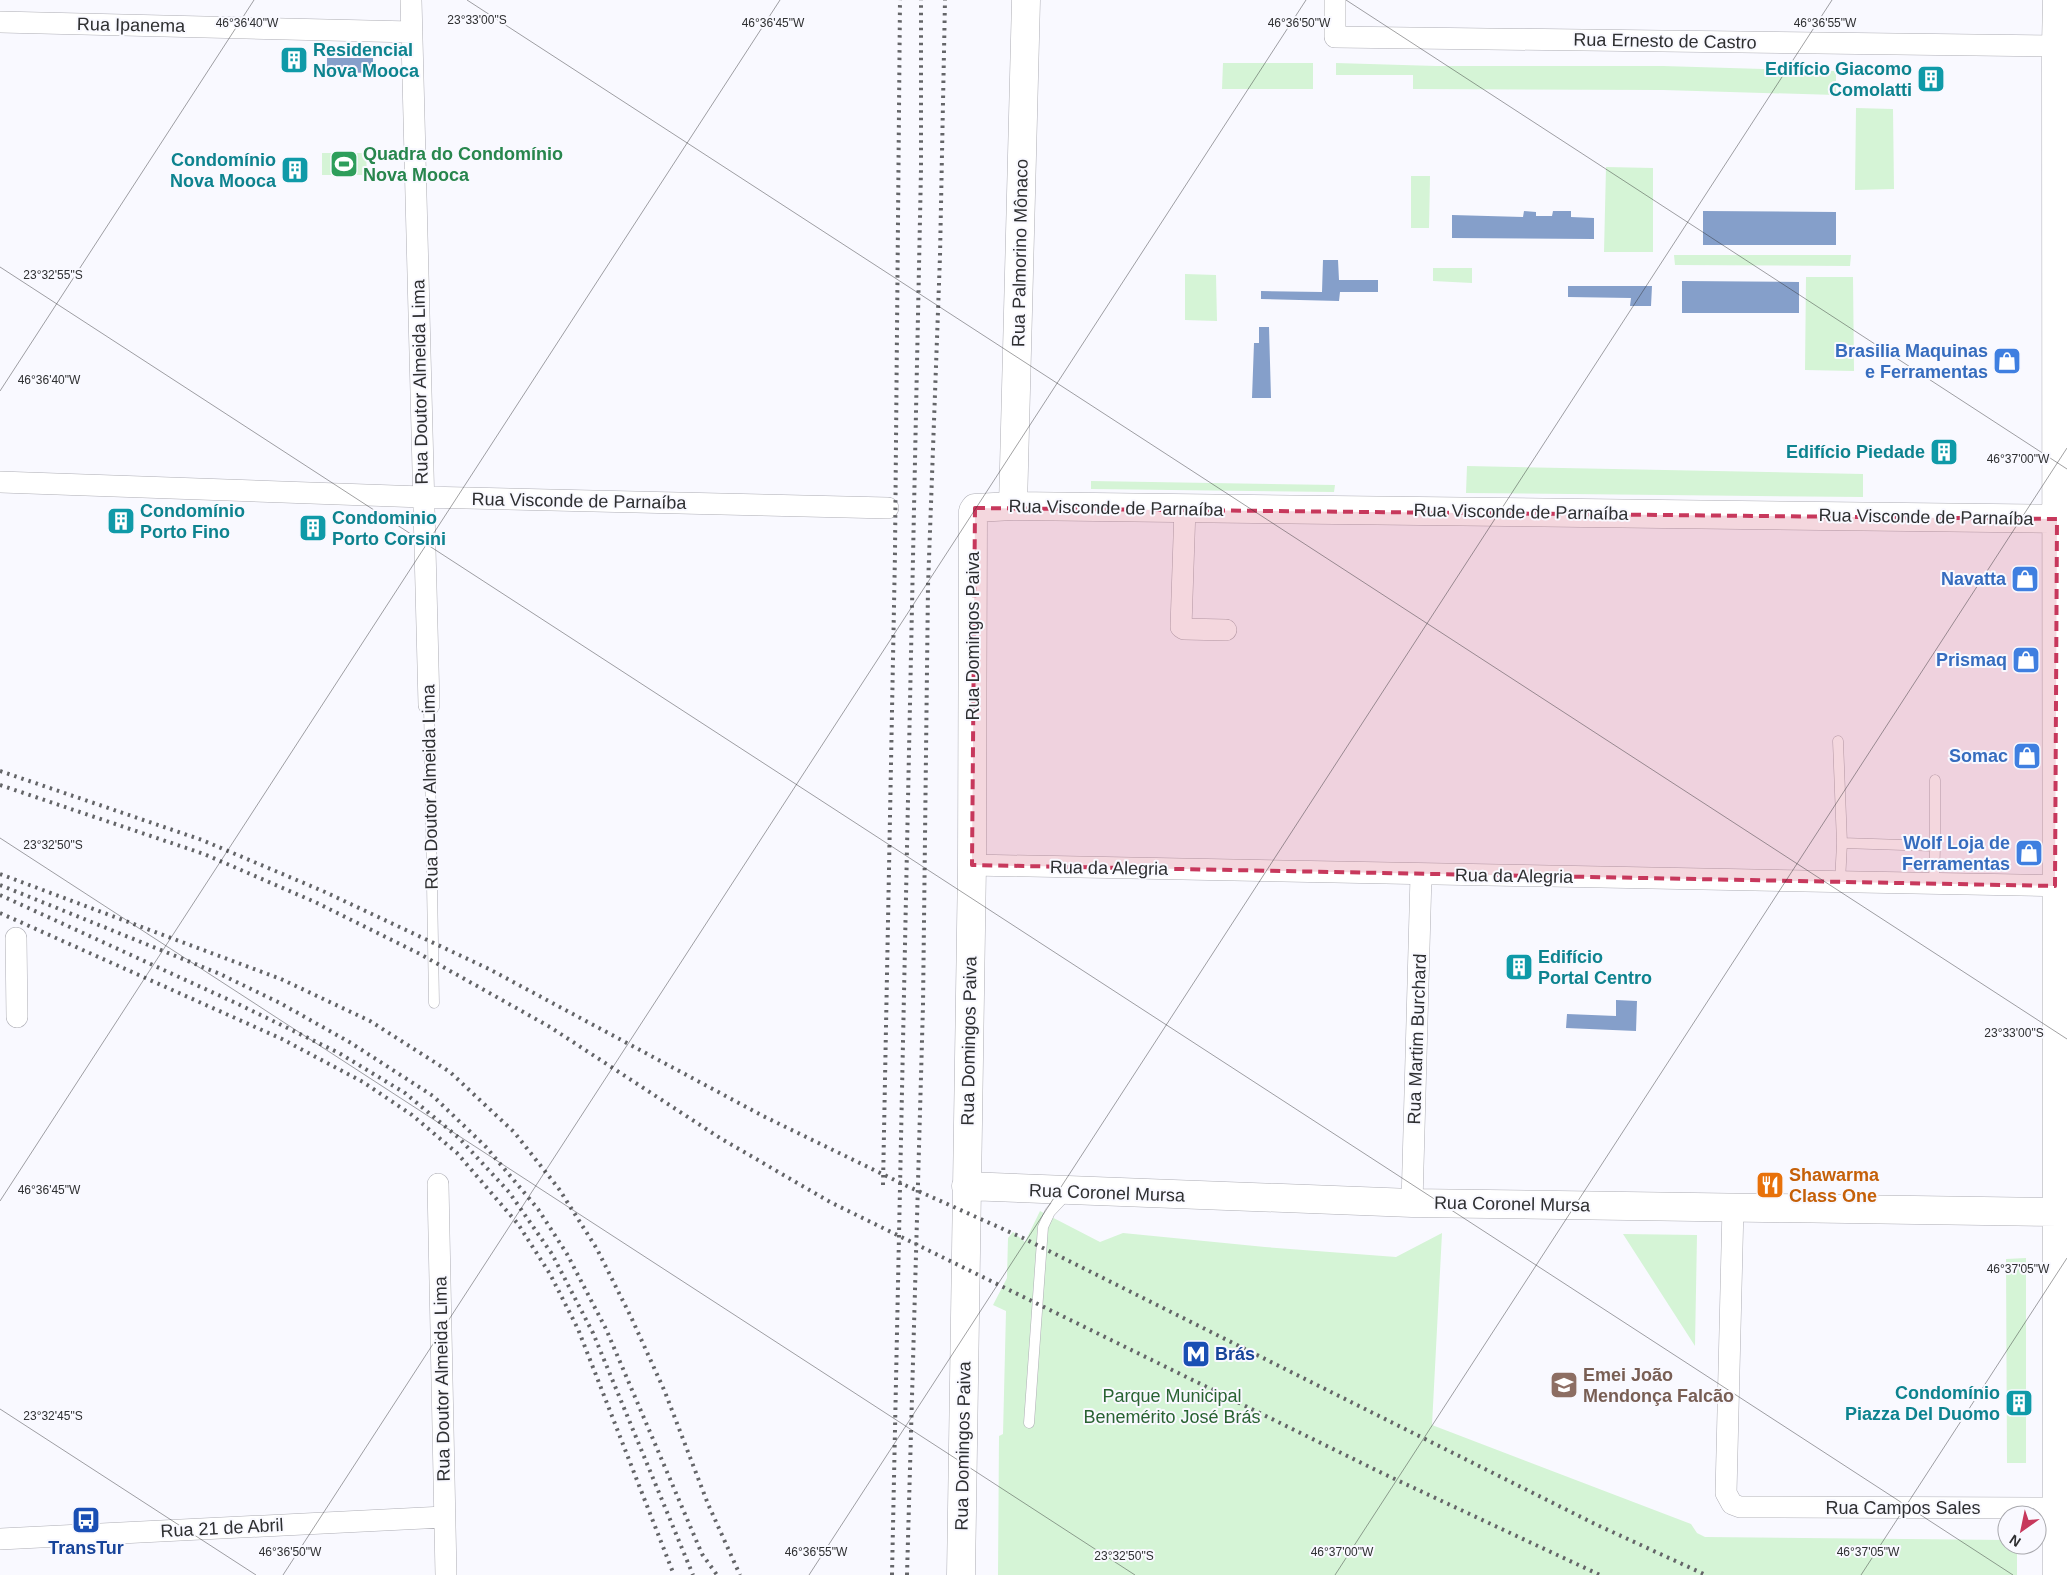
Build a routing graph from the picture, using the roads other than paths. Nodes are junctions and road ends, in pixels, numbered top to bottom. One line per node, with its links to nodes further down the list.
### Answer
1 (411, 0): 6 (street, Rua Doutor Almeida Lima)
2 (1026, 0): 10 (street, Rua Palmorino Mônaco)
3 (1335, 0): 7 (street, Rua Ernesto de Castro)
4 (2057, 0): 7 (street)
5 (0, 22): 6 (street, Rua Ipanema)
6 (412, 32): 9 (street, Rua Doutor Almeida Lima)
7 (2061, 43): 14 (street)
8 (0, 482): 9 (street, Rua Visconde de Parnaíba)
9 (423, 497): 11 (street, Rua Visconde de Parnaíba); 16 (street, Rua Doutor Almeida Lima)
10 (1014, 506): 12 (street, Rua Visconde de Parnaíba); 13 (street, Rua Visconde de Parnaíba)
11 (888, 508)
12 (975, 508): 21 (street, Rua Domingos Paiva)
13 (1185, 508): 14 (street, Rua Visconde de Parnaíba); 15 (street)
14 (2062, 519): 25 (street)
15 (1226, 630)
16 (428, 705): 28 (lane, Rua Doutor Almeida Lima)
17 (1838, 741): 19 (lane)
18 (1935, 780): 20 (lane)
19 (1842, 843): 20 (lane); 23 (lane)
20 (1935, 846): 24 (lane)
21 (972, 865): 22 (street, Rua da Alegria); 31 (street, Rua Domingos Paiva)
22 (1421, 875): 23 (street, Rua da Alegria); 33 (street, Rua Martim Burchard)
23 (1840, 882): 24 (street, Rua da Alegria)
24 (1934, 884): 25 (street, Rua da Alegria)
25 (2061, 886): 35 (street)
26 (16, 938): 27 (street)
27 (8, 984): 29 (street)
28 (434, 1003)
29 (17, 1017)
30 (438, 1184): 38 (street, Rua Doutor Almeida Lima)
31 (966, 1186): 32 (street, Rua Coronel Mursa); 41 (street, Rua Domingos Paiva)
32 (1070, 1191): 33 (street, Rua Coronel Mursa); 36 (lane)
33 (1412, 1203): 34 (street, Rua Coronel Mursa)
34 (1733, 1207): 35 (street, Rua Coronel Mursa); 37 (street, Rua Campos Sales)
35 (2058, 1212): 37 (street)
36 (1028, 1423)
37 (2062, 1508): 42 (street)
38 (444, 1517): 39 (street, Rua 21 de Abril); 40 (street, Rua Doutor Almeida Lima)
39 (0, 1539)
40 (446, 1575)
41 (961, 1575)
42 (2057, 1575)

